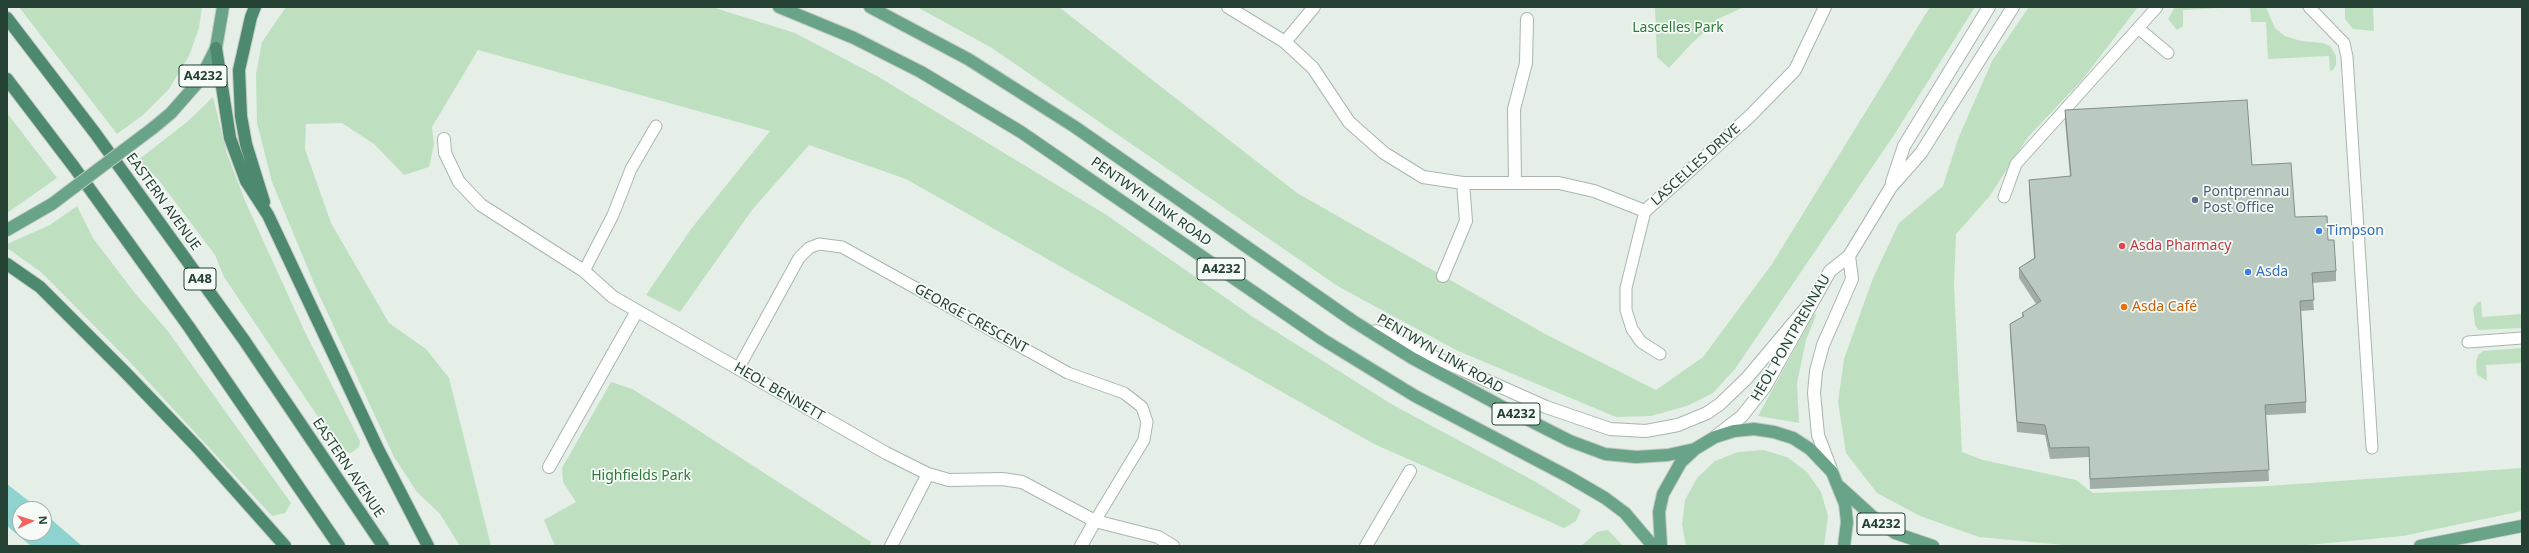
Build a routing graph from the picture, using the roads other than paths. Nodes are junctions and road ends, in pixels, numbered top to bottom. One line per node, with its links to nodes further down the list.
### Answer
1 (231, 7): 12 (main road, A4232)
2 (255, 7): 27 (highway)
3 (779, 7): 58 (main road, PENTWYN LINK ROAD / A4232)
4 (870, 7): 35 (main road, PENTWYN LINK ROAD / A4232)
5 (1228, 7): 16 (street, LASCELLES DRIVE)
6 (1314, 7): 16 (street)
7 (1825, 7): 26 (street, LASCELLES DRIVE)
8 (1989, 7): 24 (street, HEOL PONTPRENNAU)
9 (2013, 7): 24 (street, HEOL PONTPRENNAU)
10 (2157, 7): 15 (lane)
11 (2309, 7): 42 (lane)
12 (223, 12): 17 (main road, A4232)
13 (7, 18): 52 (highway, EASTERN AVENUE / A48)
14 (1528, 19): 23 (street)
15 (2138, 28): 18 (lane); 25 (lane)
16 (1286, 42): 22 (street, LASCELLES DRIVE)
17 (216, 48): 27 (highway); 28 (main road, A4232, bridge)
18 (2168, 53)
19 (7, 79): 51 (highway, A48)
20 (656, 126): 31 (lane)
21 (444, 139): 31 (street, HEOL BENNETT)
22 (1463, 182): 23 (street, LASCELLES DRIVE); 32 (street)
23 (1515, 182): 26 (street, LASCELLES DRIVE)
24 (1890, 187): 29 (street, HEOL PONTPRENNAU)
25 (2004, 197)
26 (1645, 211): 38 (lane)
27 (268, 215): 53 (highway)
28 (7, 230)
29 (1849, 256): 33 (street, HEOL PONTPRENNAU); 45 (street, HEOL PONTPRENNAU)
30 (7, 264): 50 (highway)
31 (584, 272): 34 (street, HEOL BENNETT)
32 (1443, 276)
33 (1810, 303): 35 (street); 40 (street, HEOL PONTPRENNAU)
34 (637, 311): 39 (street, HEOL BENNETT); 43 (street)
35 (1353, 321): 41 (main road, PENTWYN LINK ROAD / A4232)
36 (2522, 338): 37 (lane)
37 (2468, 342)
38 (1660, 354)
39 (738, 369): 46 (street, HEOL BENNETT); 48 (lane, GEORGE CRESCENT)
40 (1715, 437): 41 (main road, PENTWYN LINK ROAD / A4232); 45 (main road, PENTWYN LINK ROAD / A4232)
41 (1695, 448): 59 (main road, PENTWYN LINK ROAD / A4232)
42 (2372, 448)
43 (549, 468)
44 (1410, 471): 57 (street)
45 (1832, 472): 47 (main road, PENTWYN LINK ROAD / A4232)
46 (928, 474): 48 (street, HEOL BENNETT); 54 (street)
47 (1839, 486): 60 (main road, PENTWYN LINK ROAD / A4232); 61 (main road, PENTWYN LINK ROAD / A4232)
48 (1095, 521): 55 (street); 56 (street, HEOL BENNETT)
49 (2522, 526): 62 (main road)
50 (284, 546)
51 (338, 546)
52 (383, 546)
53 (428, 546)
54 (891, 546)
55 (1081, 546)
56 (1172, 546)
57 (1366, 546)
58 (1653, 546)
59 (1661, 546)
60 (1844, 546)
61 (1933, 546)
62 (2420, 546)

